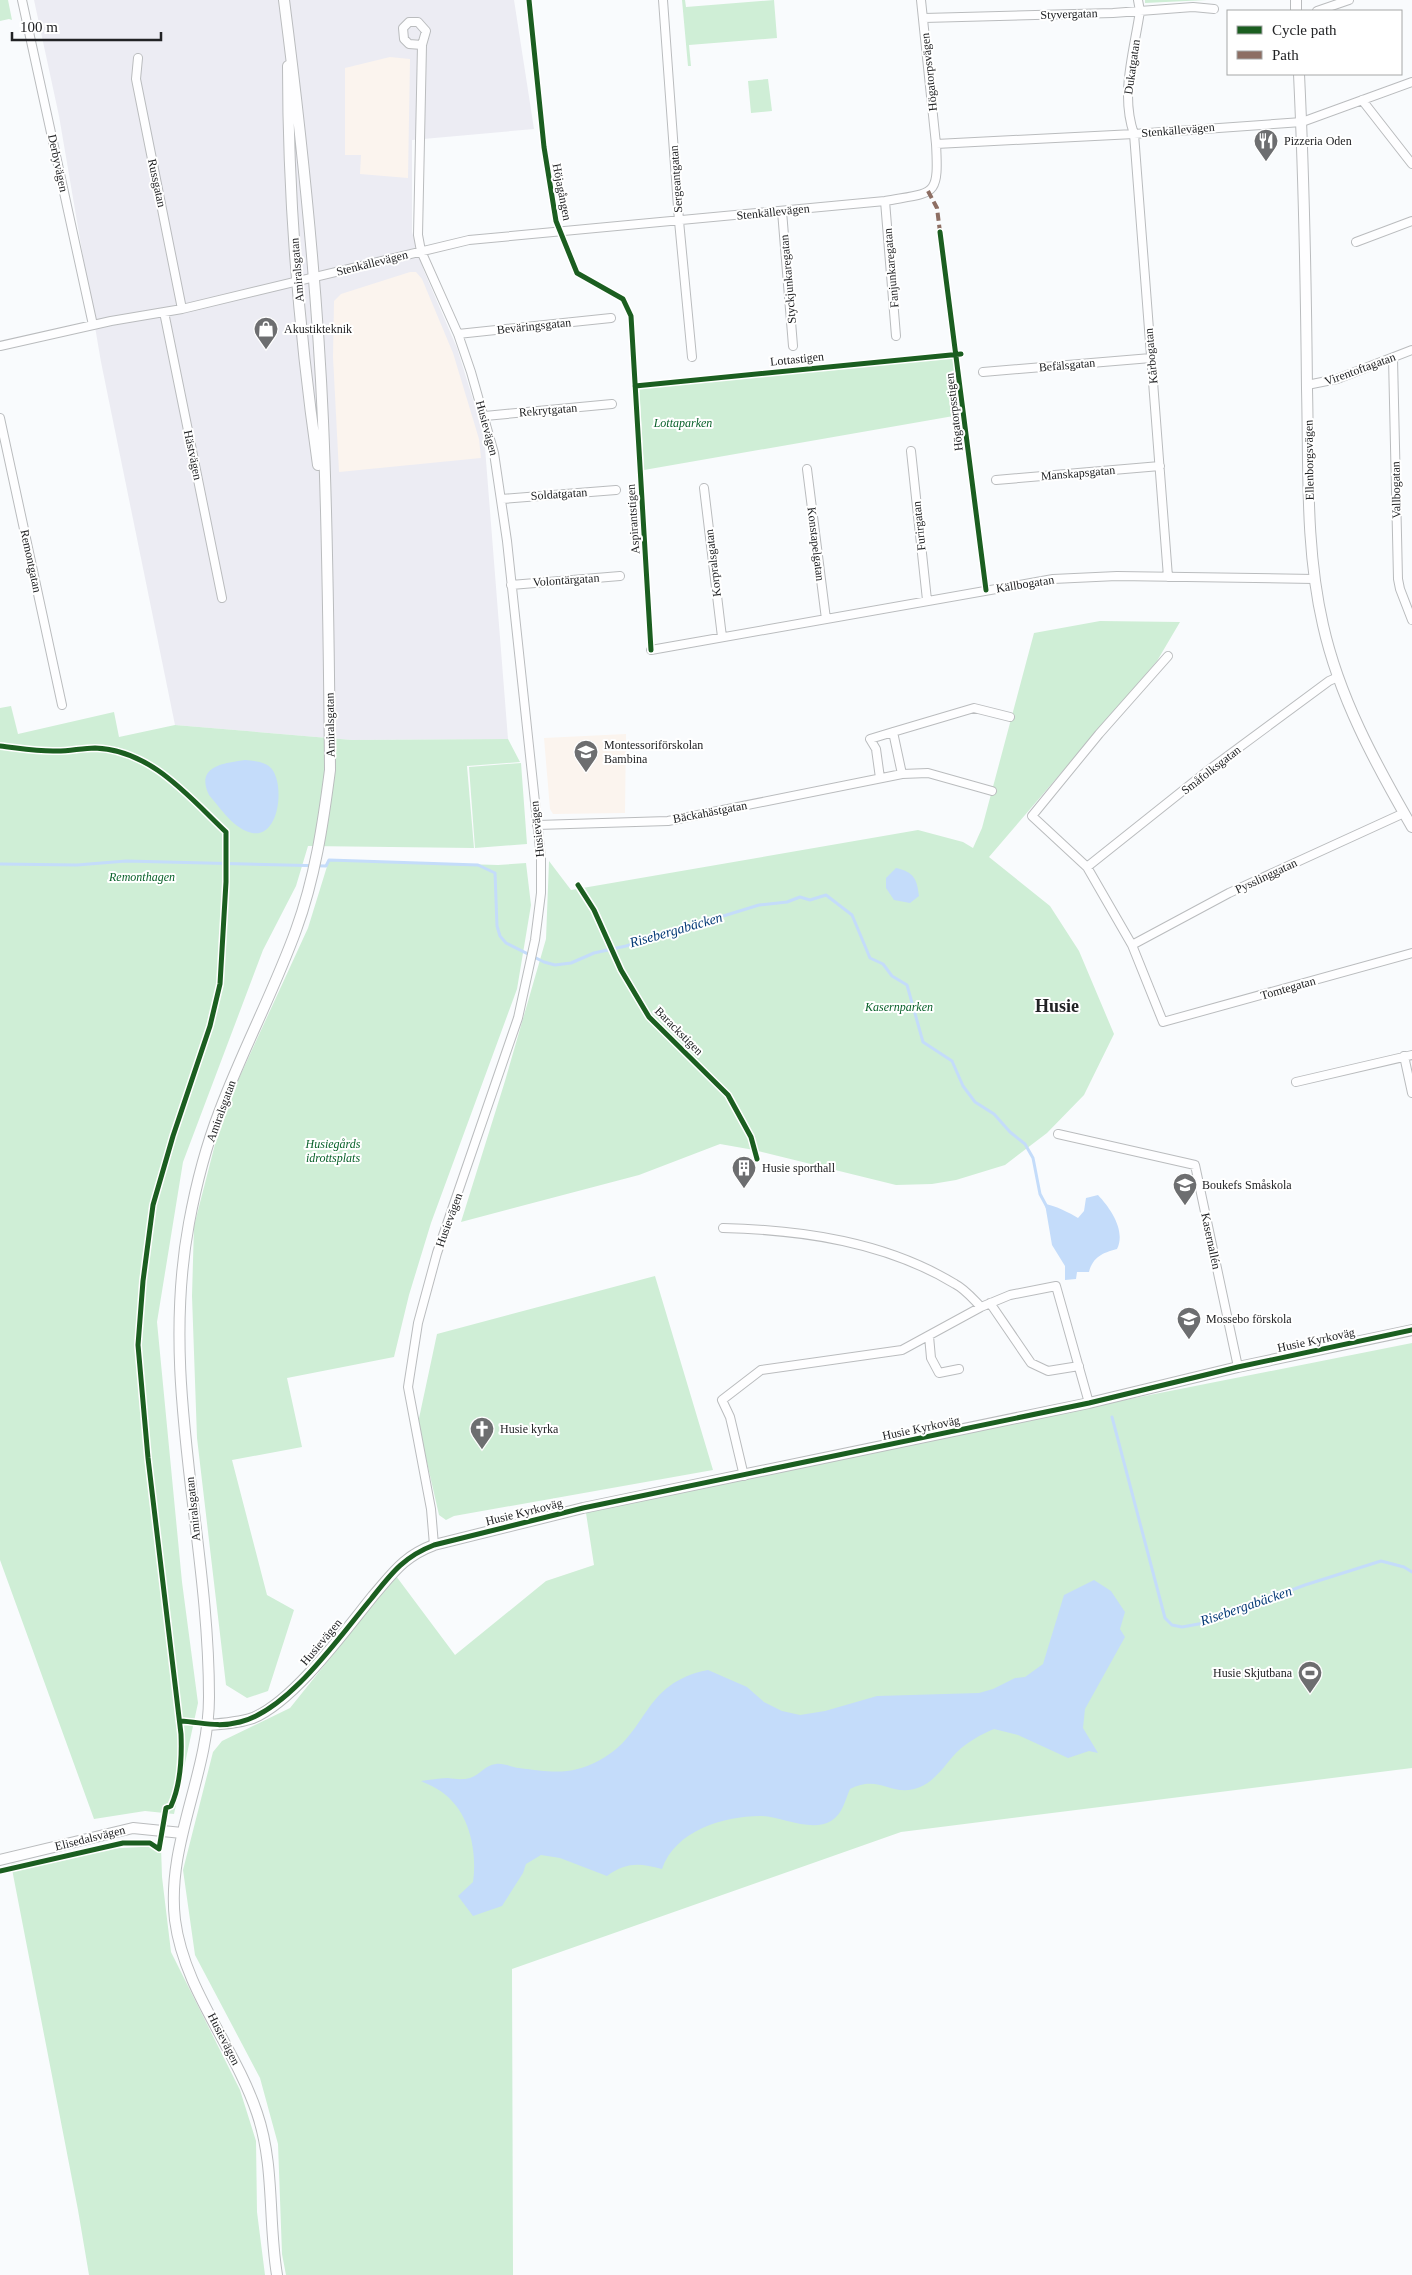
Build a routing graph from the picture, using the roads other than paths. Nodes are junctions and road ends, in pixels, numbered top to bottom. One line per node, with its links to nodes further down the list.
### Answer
1 (22, 0): 32 (street, Derbyvägen)
2 (284, 0): 11 (street, Amiralsgatan)
3 (663, 0): 23 (street, Sergeantgatan)
4 (921, 0): 10 (street, Högatorpsvägen)
5 (1138, 0): 9 (street, Dukatgatan)
6 (1349, 0): 8 (street)
7 (1214, 9): 9 (street, Styvergatan)
8 (1320, 10)
9 (1140, 11): 10 (street, Styvergatan); 18 (street, Dukatgatan)
10 (924, 18): 19 (street, Högatorpsvägen)
11 (288, 30): 27 (street, Amiralsgatan); 28 (street, Amiralsgatan)
12 (422, 45): 26 (street, Husievägen)
13 (138, 58): 29 (street, Russgatan)
14 (1299, 75): 17 (street, Ellenborgsvägen)
15 (1412, 82): 16 (street, Stenkällevägen)
16 (1362, 100): 17 (street, Stenkällevägen); 20 (street)
17 (1302, 122): 18 (street, Stenkällevägen); 43 (street, Ellenborgsvägen)
18 (1134, 134): 19 (street, Stenkällevägen); 39 (street, Kårbogatan)
19 (936, 144): 21 (street, Stenkällevägen)
20 (1412, 164)
21 (885, 201): 22 (street, Stenkällevägen); 34 (street, Fanjunkaregatan)
22 (782, 211): 23 (street, Stenkällevägen); 36 (street, Styckjunkaregatan)
23 (679, 221): 26 (street, Stenkällevägen); 38 (street, Sergeantgatan)
24 (1412, 221): 25 (street)
25 (1356, 242)
26 (421, 251): 27 (street, Stenkällevägen); 33 (street, Husievägen)
27 (313, 278): 28 (street, Stenkällevägen); 54 (street, Amiralsgatan)
28 (297, 281): 29 (street, Stenkällevägen); 54 (street, Amiralsgatan)
29 (182, 309): 30 (street, Stenkällevägen)
30 (164, 312): 32 (street, Stenkällevägen); 59 (street, Hästvägen)
31 (611, 318): 33 (street, Beväringsgatan)
32 (93, 325): 35 (street)
33 (458, 334): 45 (street, Husievägen)
34 (896, 336)
35 (0, 346)
36 (793, 346)
37 (1409, 351): 40 (street, Virentoftagatan); 41 (street)
38 (692, 357)
39 (1151, 358): 42 (street, Befälsgatan); 48 (street, Kårbogatan)
40 (1393, 358): 43 (street, Virentoftagatan); 62 (street, Vallbogatan)
41 (1412, 360)
42 (983, 372)
43 (1307, 385): 57 (street, Ellenborgsvägen)
44 (612, 404): 45 (street, Rekrytgatan)
45 (485, 416): 53 (street, Husievägen)
46 (0, 418): 67 (street, Remontgatan)
47 (910, 451): 60 (street, Furirgatan)
48 (1160, 466): 50 (street, Manskapsgatan); 56 (street, Kårbogatan)
49 (807, 469): 61 (street, Konstapelgatan)
50 (996, 480)
51 (704, 488): 63 (street, Korpralsgatan)
52 (616, 490): 53 (street, Soldatgatan)
53 (502, 499): 58 (street, Husievägen)
54 (325, 508): 94 (street, Amiralsgatan)
55 (620, 576): 58 (street, Volontärgatan)
56 (1168, 577): 57 (street, Källbogatan); 60 (street, Källbogatan)
57 (1314, 580): 66 (street, Ellenborgsvägen)
58 (511, 585): 74 (street, Husievägen)
59 (222, 598)
60 (926, 600): 61 (street, Källbogatan)
61 (826, 619): 63 (street, Källbogatan)
62 (1412, 620)
63 (722, 638): 64 (street, Källbogatan)
64 (652, 650)
65 (1168, 656): 76 (street)
66 (1338, 678): 73 (street, Ellenborgsvägen); 76 (street, Småfolksgatan)
67 (62, 705)
68 (1010, 717): 69 (street)
69 (893, 732): 70 (street); 71 (street)
70 (902, 774): 71 (street, Bäckahästgatan); 72 (street, Bäckahästgatan)
71 (880, 778): 74 (street, Bäckahästgatan)
72 (992, 791)
73 (1404, 813): 75 (street, Ellenborgsvägen); 77 (street, Pysslinggatan)
74 (537, 825): 93 (street, Husievägen)
75 (1412, 827)
76 (1087, 867): 77 (street)
77 (1132, 945): 78 (street, Tomtegatan)
78 (1412, 953)
79 (1408, 1056): 80 (street); 81 (street)
80 (1296, 1082)
81 (1412, 1093)
82 (1058, 1134): 89 (street, Kasernallén)
83 (723, 1228): 85 (street)
84 (990, 1303): 85 (street); 88 (street); 88 (street)
85 (981, 1307): 87 (street)
86 (1412, 1330): 89 (street, Husie Kyrkoväg)
87 (929, 1336): 90 (street); 92 (street)
88 (1079, 1366): 91 (street)
89 (1238, 1367): 91 (street, Husie Kyrkoväg)
90 (959, 1369)
91 (1089, 1403): 92 (street, Husie Kyrkoväg)
92 (744, 1476): 93 (street, Husie Kyrkoväg)
93 (434, 1545): 94 (street, Husievägen)
94 (207, 1725): 95 (street, Husievägen)
95 (182, 1833): 96 (street, Elisedalsvägen); 97 (street, Husievägen)
96 (0, 1860)
97 (277, 2275)

